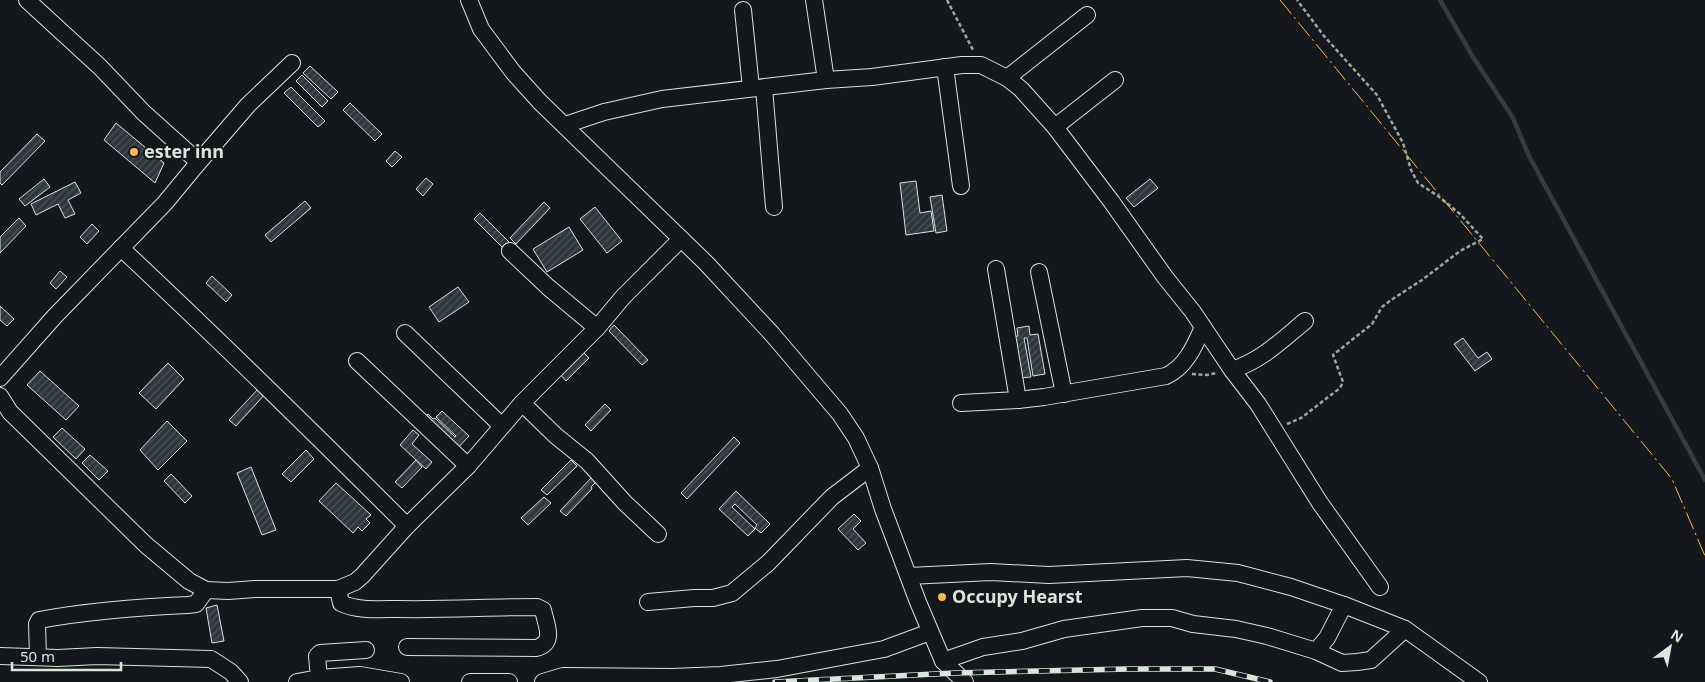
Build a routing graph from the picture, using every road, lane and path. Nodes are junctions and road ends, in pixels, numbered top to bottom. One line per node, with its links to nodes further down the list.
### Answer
1 (27, 0): 17 (street)
2 (469, 0): 15 (street)
3 (814, 0): 12 (street)
4 (947, 0): 9 (path)
5 (1297, 0): 39 (path)
6 (743, 10): 14 (street)
7 (1087, 15): 11 (street)
8 (292, 63): 17 (street)
9 (981, 65): 10 (street); 11 (street)
10 (944, 67): 12 (street); 18 (street)
11 (1007, 78): 16 (street)
12 (826, 80): 14 (street)
13 (1115, 80): 16 (street)
14 (757, 88): 15 (street); 19 (street)
15 (565, 125): 20 (street)
16 (1055, 127): 26 (street)
17 (198, 163): 21 (street)
18 (961, 186)
19 (774, 208)
20 (680, 239): 27 (street); 41 (street)
21 (121, 248): 32 (street); 42 (street)
22 (510, 251): 27 (street)
23 (996, 269): 35 (street)
24 (1039, 272): 33 (street)
25 (1305, 321): 30 (street)
26 (1203, 327): 30 (street); 31 (street)
27 (597, 328): 36 (street)
28 (405, 333): 38 (street)
29 (357, 361): 40 (street)
30 (1232, 370): 31 (path); 39 (street)
31 (1176, 372): 33 (street)
32 (0, 378)
33 (1064, 394): 35 (street)
34 (0, 396): 47 (street)
35 (1018, 400): 37 (street)
36 (522, 403): 38 (street); 43 (street)
37 (961, 403)
38 (502, 426): 40 (street)
39 (1275, 429): 45 (street)
40 (468, 466): 42 (street)
41 (870, 468): 44 (street); 48 (street)
42 (407, 526): 46 (street)
43 (658, 534)
44 (909, 576): 49 (street); 51 (street)
45 (1380, 587)
46 (338, 589): 47 (street); 52 (street)
47 (206, 590): 56 (street)
48 (648, 602)
49 (1344, 605): 50 (street); 54 (street)
50 (1406, 629): 54 (street); 66 (street)
51 (930, 632): 57 (street); 64 (street)
52 (407, 647)
53 (366, 650): 58 (street)
54 (1316, 651): 57 (street)
55 (0, 656): 56 (street)
56 (38, 657): 59 (street)
57 (943, 661): 65 (street)
58 (318, 678): 60 (street); 61 (street)
59 (240, 682)
60 (298, 682)
61 (401, 682)
62 (470, 682): 63 (street)
63 (509, 682)
64 (543, 682)
65 (964, 682)
66 (1479, 682)

